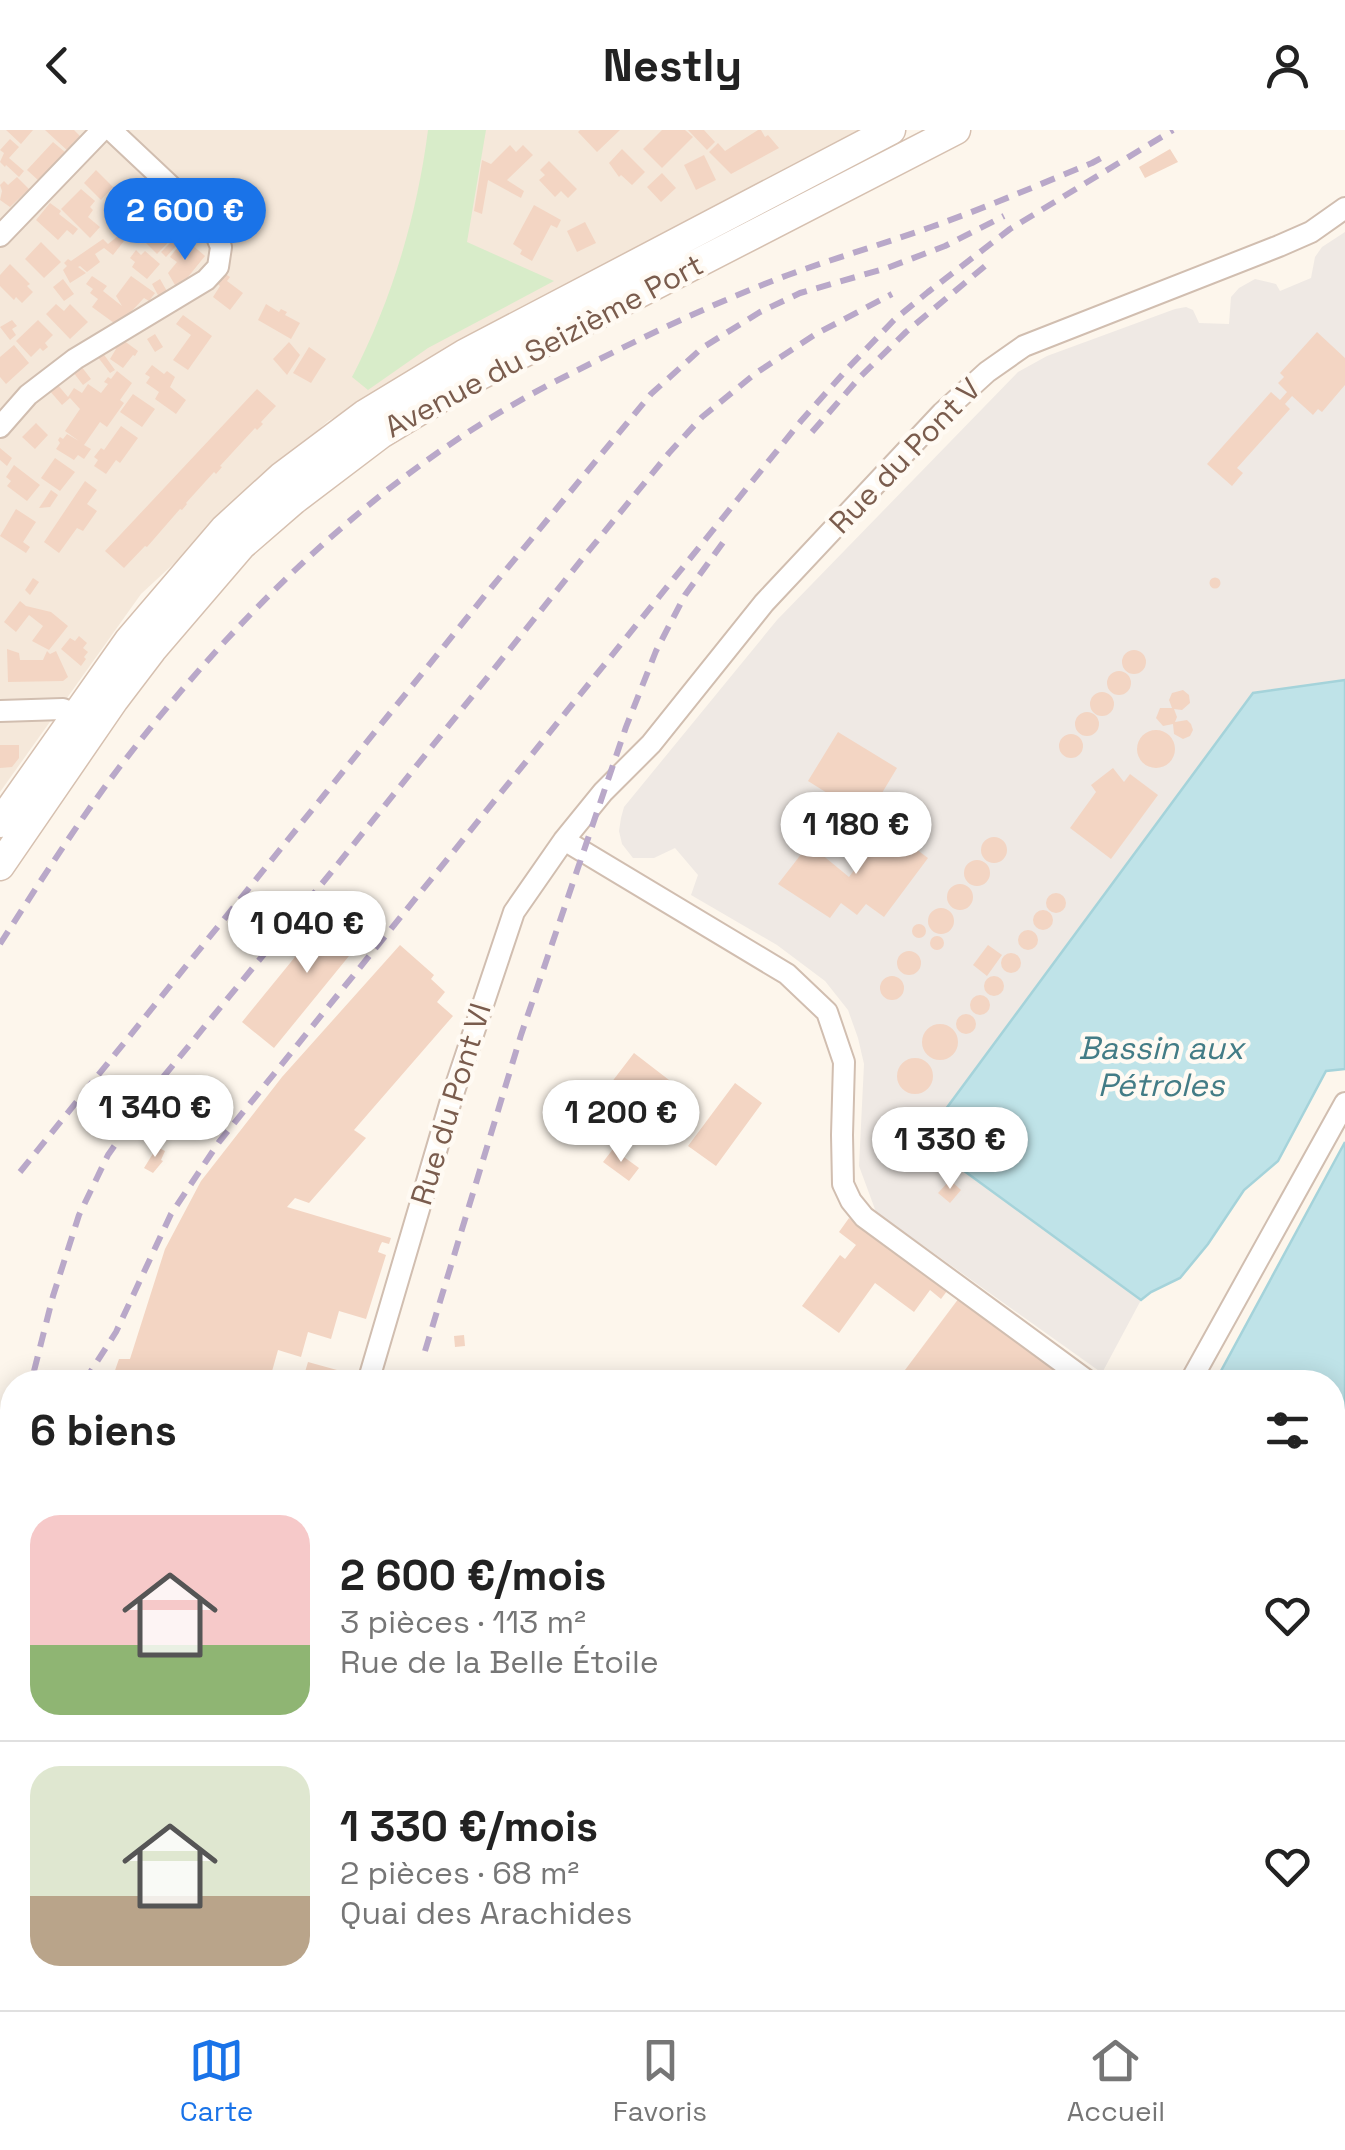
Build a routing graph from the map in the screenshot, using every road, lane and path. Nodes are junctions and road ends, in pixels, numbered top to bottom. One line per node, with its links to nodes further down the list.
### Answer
1 (102, 130): 6 (street)
2 (111, 130): 7 (street)
3 (956, 130): 12 (main road, Avenue du Seizième Port)
4 (883, 132): 9 (main road, Avenue du Seizième Port)
5 (1345, 208): 11 (street, Rue du Pont V)
6 (4, 224)
7 (0, 427)
8 (0, 711): 9 (street)
9 (76, 714): 10 (main road, Avenue du Seizième Port)
10 (0, 822)
11 (564, 840): 14 (street, Rue du Pont VI); 15 (street)
12 (0, 866)
13 (1345, 1103): 16 (street)
14 (372, 1370)
15 (1073, 1370)
16 (1197, 1370)

